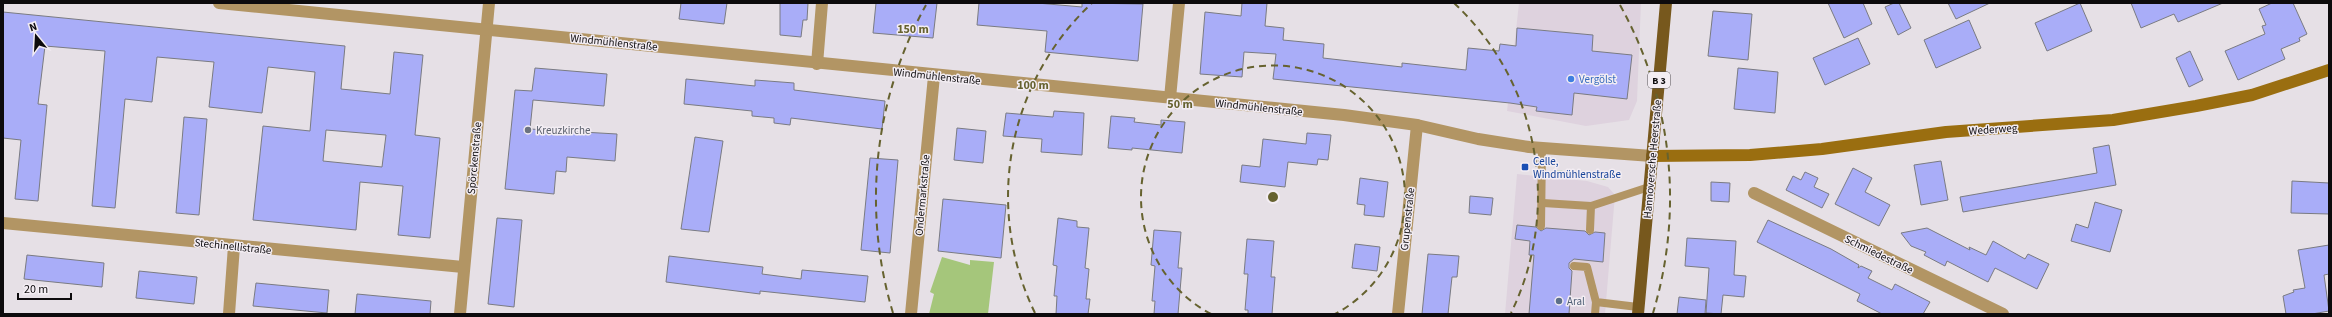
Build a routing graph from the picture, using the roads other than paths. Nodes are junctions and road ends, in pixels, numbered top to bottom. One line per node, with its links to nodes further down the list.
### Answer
1 (219, 3): 6 (street, Windmühlenstraße)
2 (489, 3): 6 (street, Spörckenstraße)
3 (822, 3): 7 (street)
4 (1179, 3): 10 (street)
5 (1666, 3): 13 (main road, Hannoversche Heerstraße / B 3)
6 (486, 29): 7 (street, Windmühlenstraße); 23 (street, Spörckenstraße)
7 (817, 64): 9 (street, Windmühlenstraße)
8 (2329, 70): 13 (main road, Wederweg)
9 (934, 76): 10 (street, Windmühlenstraße); 28 (street, Ondermarkstraße)
10 (1170, 98): 11 (street, Windmühlenstraße)
11 (1417, 125): 12 (street, Windmühlenstraße); 29 (street, Grupenstraße)
12 (1542, 149): 13 (street, Windmühlenstraße); 16 (lane)
13 (1652, 156): 14 (main road, Hannoversche Heerstraße)
14 (1649, 187): 17 (lane); 25 (main road, Hannoversche Heerstraße)
15 (1754, 193): 31 (street, Schmiedestraße)
16 (1543, 203): 17 (lane); 19 (lane)
17 (1591, 206): 20 (lane)
18 (3, 223): 21 (street, Stechinellistraße)
19 (1541, 226)
20 (1590, 230)
21 (234, 246): 23 (street, Stechinellistraße); 26 (street)
22 (1574, 266): 24 (lane)
23 (463, 267): 27 (street, Spörckenstraße)
24 (1596, 302): 25 (lane); 30 (lane)
25 (1638, 311)
26 (228, 314)
27 (460, 314)
28 (911, 314)
29 (1398, 314)
30 (1595, 314)
31 (2003, 314)

